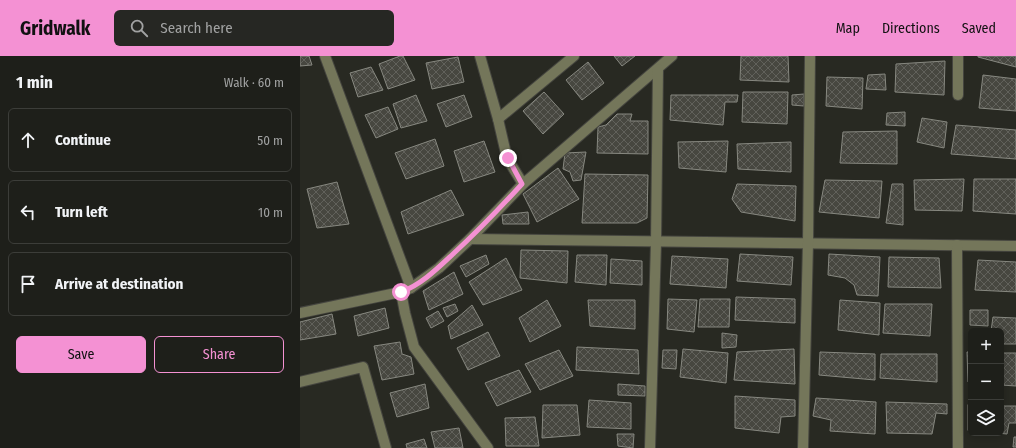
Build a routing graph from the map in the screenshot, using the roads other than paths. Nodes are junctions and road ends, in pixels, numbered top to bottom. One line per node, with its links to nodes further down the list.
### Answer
1 (325, 56): 16 (street)
2 (480, 56): 9 (street)
3 (574, 56): 9 (street)
4 (672, 56): 7 (street)
5 (810, 56): 13 (street)
6 (958, 56): 8 (street)
7 (658, 68): 10 (street); 12 (street)
8 (958, 96)
9 (498, 119): 10 (street)
10 (522, 184): 11 (street)
11 (470, 239): 12 (street); 16 (street)
12 (656, 243): 13 (street); 21 (street)
13 (808, 243): 14 (street); 22 (street)
14 (957, 245): 15 (street); 23 (street)
15 (1016, 246)
16 (406, 290): 17 (street); 20 (street)
17 (300, 313)
18 (300, 382): 19 (street)
19 (386, 448)
20 (488, 448)
21 (650, 448)
22 (803, 448)
23 (958, 448)

